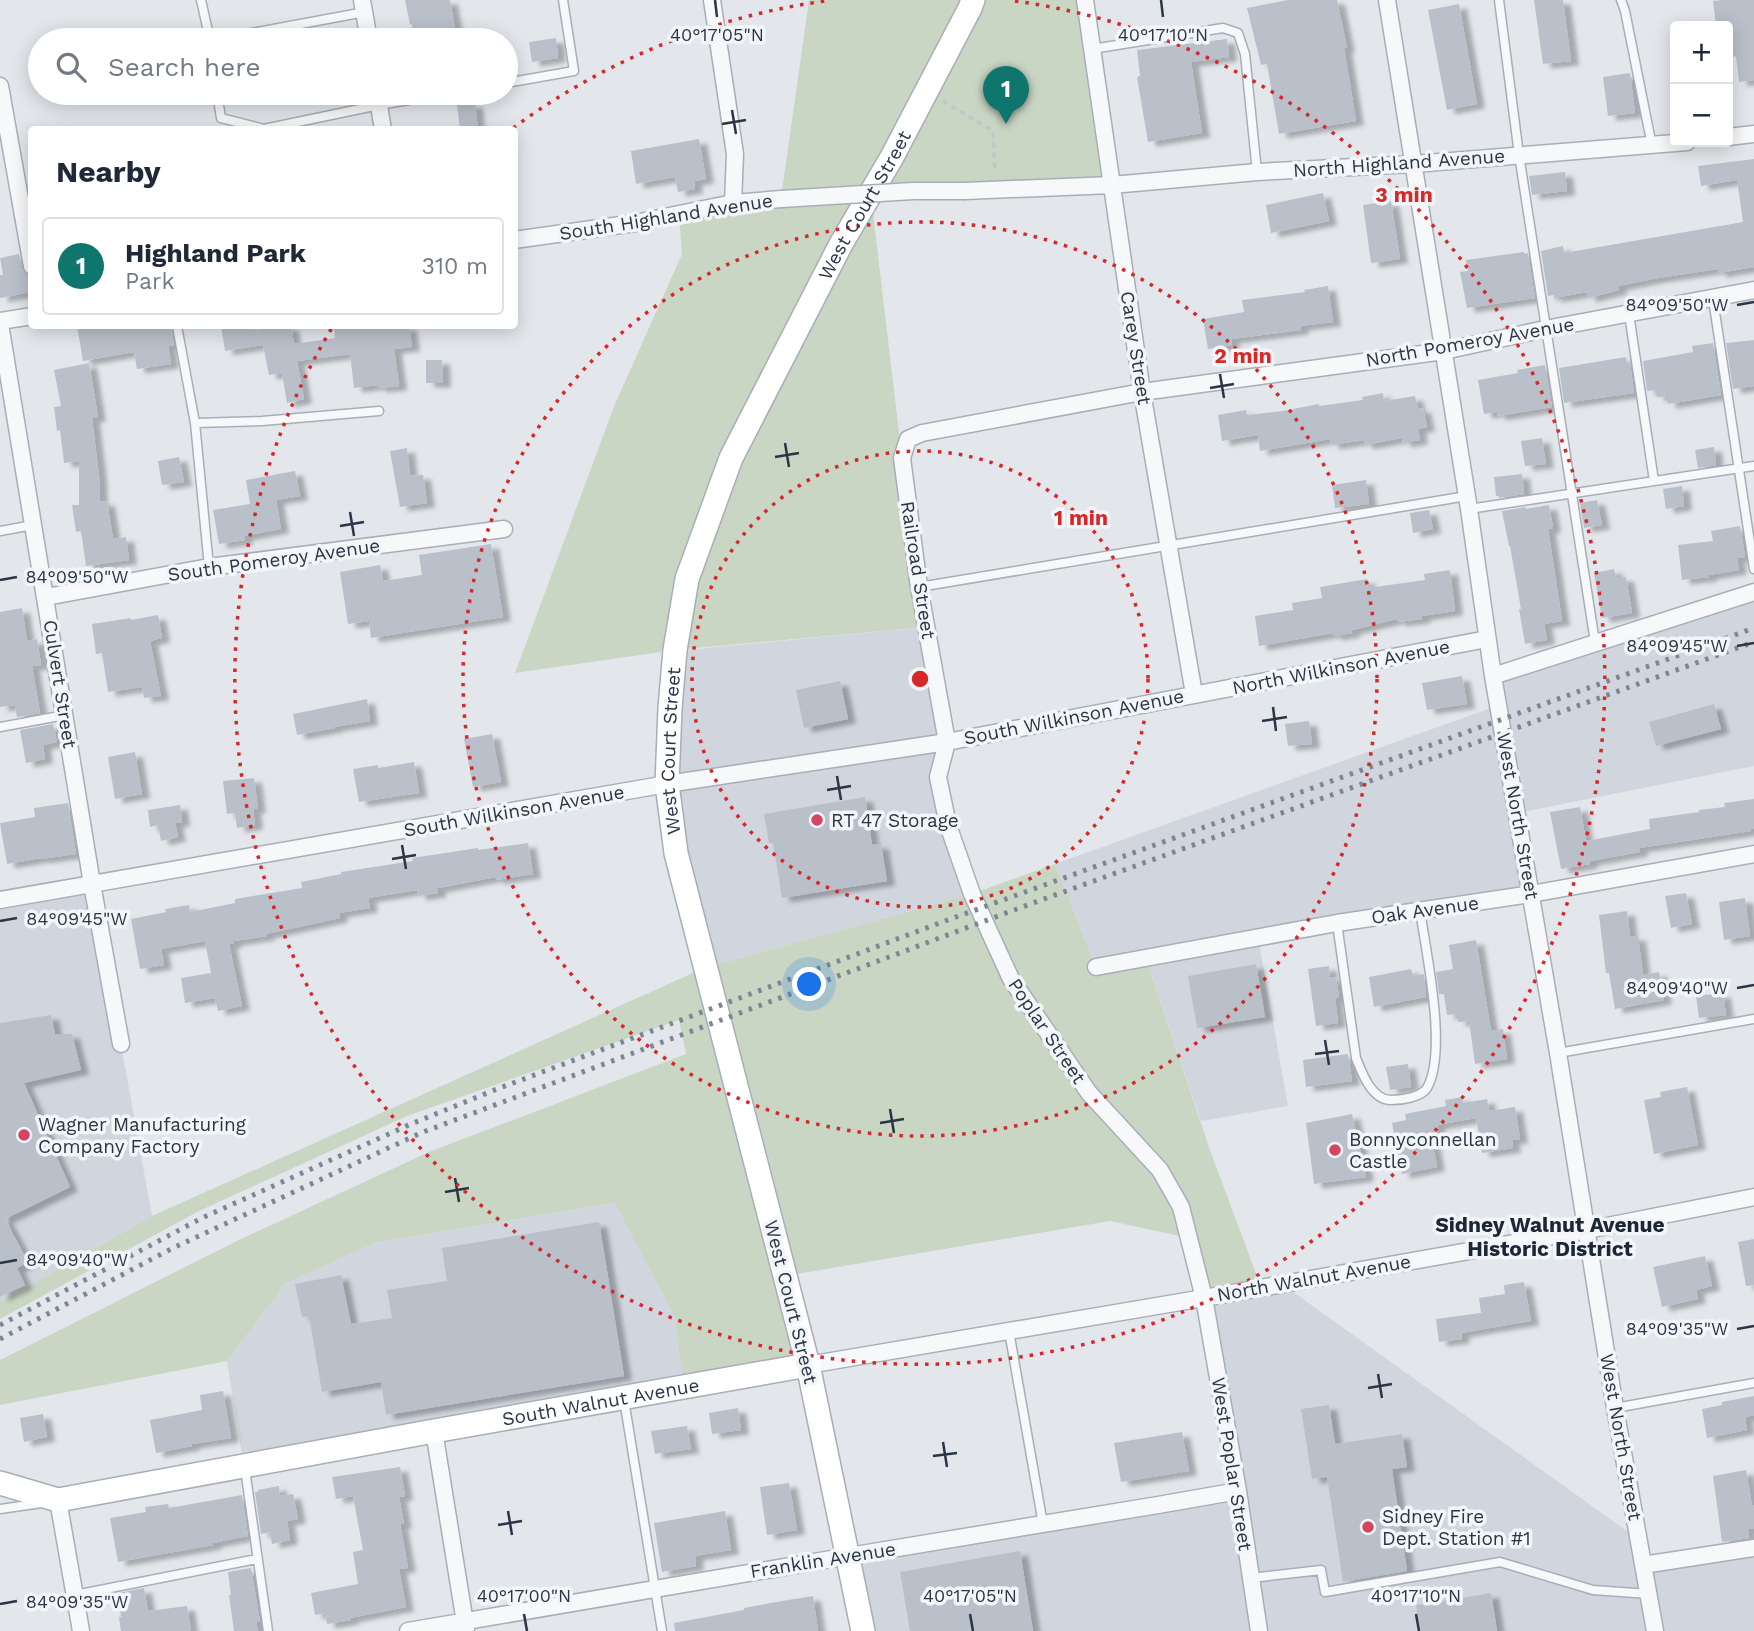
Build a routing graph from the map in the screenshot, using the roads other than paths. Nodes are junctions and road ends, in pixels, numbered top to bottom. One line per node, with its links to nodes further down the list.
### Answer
1 (201, 0): 10 (lane)
2 (563, 0): 14 (lane)
3 (712, 0): 30 (street)
4 (972, 0): 65 (main road, West Court Street)
5 (1084, 0): 13 (street, Carey Street)
6 (1387, 0): 27 (street, West North Street)
7 (1499, 0): 26 (lane)
8 (1620, 0): 25 (lane)
9 (363, 6): 11 (lane); 12 (street)
10 (209, 28)
11 (265, 28)
12 (367, 28)
13 (1092, 49): 28 (lane); 29 (street, Carey Street)
14 (518, 81)
15 (0, 86): 32 (street)
16 (219, 105): 19 (lane)
17 (355, 105): 20 (lane)
18 (379, 105): 21 (street)
19 (252, 126)
20 (275, 126)
21 (382, 126)
22 (1754, 134): 23 (street)
23 (1733, 136)
24 (1670, 144): 25 (street, North Highland Avenue)
25 (1652, 146): 26 (street, North Highland Avenue)
26 (1519, 155): 27 (street, North Highland Avenue); 38 (lane)
27 (1413, 164): 28 (street, North Highland Avenue); 40 (street, West North Street)
28 (1257, 172): 29 (street, North Highland Avenue)
29 (1112, 185): 30 (street, South Highland Avenue, bridge); 41 (street, Carey Street)
30 (733, 203): 31 (street, South Highland Avenue)
31 (518, 239)
32 (28, 244)
33 (1754, 290): 34 (street, North Pomeroy Avenue)
34 (1713, 299): 35 (street, North Pomeroy Avenue); 45 (lane)
35 (1629, 314): 38 (street, North Pomeroy Avenue); 46 (lane)
36 (28, 317): 37 (street)
37 (0, 323): 49 (street, Culvert Street)
38 (1545, 328): 40 (street, North Pomeroy Avenue); 47 (lane)
39 (178, 329): 43 (lane)
40 (1444, 351): 41 (street, North Pomeroy Avenue); 48 (street, West North Street)
41 (1142, 392): 52 (street, Carey Street); 55 (street, Railroad Street)
42 (379, 411): 43 (lane)
43 (195, 423): 53 (lane)
44 (1754, 466): 45 (lane)
45 (1738, 468): 46 (lane); 54 (lane)
46 (1654, 481): 47 (lane)
47 (1571, 493): 48 (lane); 59 (lane)
48 (1468, 502): 52 (lane); 58 (street, West North Street)
49 (33, 525): 51 (lane); 57 (street, Culvert Street)
50 (504, 528): 53 (street, South Pomeroy Avenue)
51 (0, 531)
52 (1169, 544): 55 (lane); 61 (street, Carey Street)
53 (209, 567): 57 (street, South Pomeroy Avenue)
54 (1754, 569)
55 (919, 587): 64 (street, Railroad Street)
56 (1754, 592): 59 (street)
57 (46, 597): 62 (street, Culvert Street)
58 (1487, 639): 60 (street, West North Street); 61 (street, North Wilkinson Avenue)
59 (1595, 642): 60 (street)
60 (1493, 676): 68 (street, West North Street)
61 (1194, 694): 64 (street, South Wilkinson Avenue)
62 (65, 715): 63 (lane); 67 (street, Culvert Street)
63 (0, 727)
64 (947, 742): 65 (street, South Wilkinson Avenue); 78 (street, Poplar Street)
65 (667, 784): 67 (street, South Wilkinson Avenue); 80 (main road, West Court Street)
66 (1754, 853): 68 (street, Oak Avenue)
67 (92, 884): 69 (street, South Wilkinson Avenue); 74 (street, Culvert Street)
68 (1531, 894): 70 (street, Oak Avenue); 75 (street, West North Street)
69 (0, 900)
70 (1420, 910): 71 (street, Oak Avenue); 71 (lane)
71 (1336, 923): 72 (street, Oak Avenue)
72 (1096, 967)
73 (1754, 1019): 75 (lane)
74 (121, 1044)
75 (1558, 1053): 77 (street, West North Street)
76 (1754, 1197): 77 (street, North Walnut Avenue)
77 (1587, 1230): 78 (street, North Walnut Avenue); 83 (street, West North Street)
78 (1204, 1298): 79 (street, South Walnut Avenue); 87 (street, West Poplar Street)
79 (1009, 1331): 80 (street, South Walnut Avenue); 90 (lane)
80 (808, 1365): 82 (main road, South Walnut Avenue); 92 (main road, West Court Street)
81 (1754, 1384): 83 (lane)
82 (623, 1398): 84 (main road, South Walnut Avenue); 96 (lane)
83 (1615, 1408): 94 (street, West North Street)
84 (434, 1431): 85 (main road, South Walnut Avenue); 99 (street)
85 (244, 1466): 88 (main road, South Walnut Avenue); 93 (lane)
86 (0, 1483): 88 (main road)
87 (1238, 1491): 90 (street, Franklin Avenue); 95 (street, West Poplar Street)
88 (58, 1500): 89 (lane, South Walnut Avenue); 98 (street)
89 (0, 1509)
90 (1043, 1524): 92 (street, Franklin Avenue)
91 (1754, 1548): 94 (street)
92 (849, 1556): 96 (street, Franklin Avenue); 104 (main road, West Court Street)
93 (257, 1559): 98 (lane); 101 (lane)
94 (1643, 1565): 97 (street, West North Street)
95 (1251, 1578): 97 (lane); 105 (street, West Poplar Street)
96 (654, 1589): 99 (street, Franklin Avenue); 103 (lane)
97 (1649, 1594): 106 (street, West North Street)
98 (75, 1595): 100 (street)
99 (466, 1626): 102 (street, Franklin Avenue)
100 (81, 1631)
101 (268, 1631)
102 (408, 1631)
103 (662, 1631)
104 (863, 1631)
105 (1259, 1631)
106 (1655, 1631)

